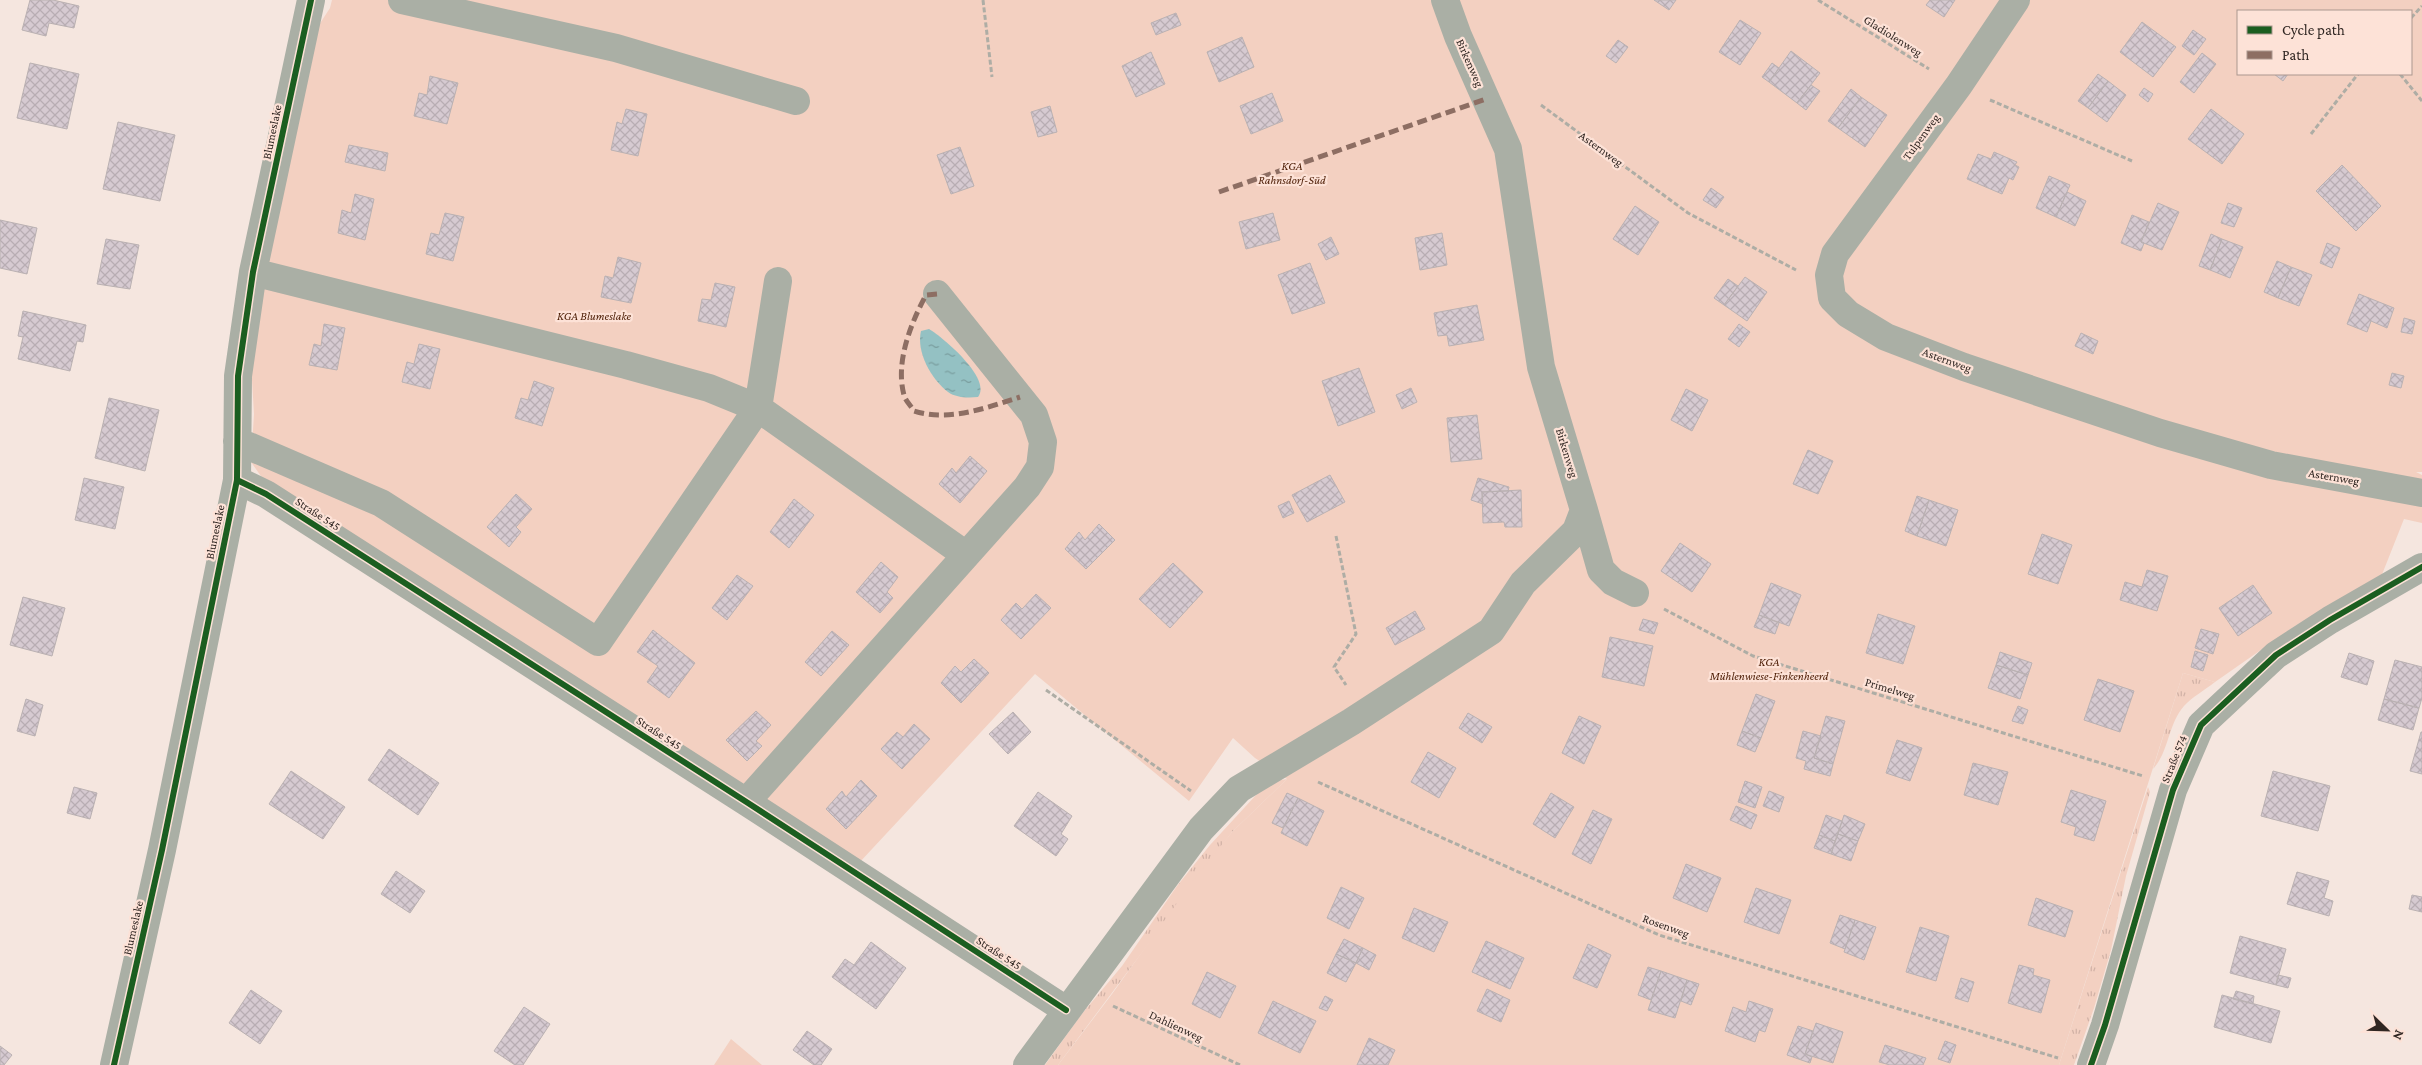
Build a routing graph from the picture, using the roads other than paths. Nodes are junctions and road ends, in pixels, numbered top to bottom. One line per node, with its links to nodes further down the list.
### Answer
1 (312, 0): 6 (street, Blumeslake)
2 (402, 0): 5 (street)
3 (1445, 0): 14 (street, Birkenweg)
4 (2016, 0): 7 (street, Tulpenweg)
5 (796, 101)
6 (253, 272): 10 (street); 11 (street, Blumeslake)
7 (1830, 275): 13 (street, Asternweg)
8 (778, 281): 10 (street)
9 (937, 294): 15 (street)
10 (758, 408): 11 (street); 15 (street)
11 (237, 441): 12 (street, Blumeslake)
12 (237, 480): 18 (street, Straße 545); 20 (street, Blumeslake)
13 (2422, 493)
14 (1584, 510): 17 (street, Birkenweg); 19 (street)
15 (966, 555): 18 (street)
16 (2422, 567): 22 (street, Straße 574)
17 (1634, 594)
18 (748, 803): 19 (street, Straße 545)
19 (1066, 1010): 21 (street)
20 (114, 1065)
21 (1027, 1065)
22 (2091, 1065)

